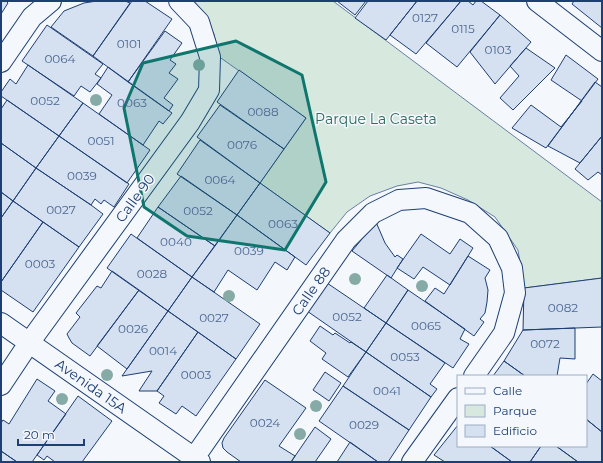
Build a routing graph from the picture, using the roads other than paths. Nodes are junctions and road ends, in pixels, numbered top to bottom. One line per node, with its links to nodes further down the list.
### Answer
1 (51, 1): 5 (street)
2 (179, 1): 7 (street, Calle 90)
3 (537, 1): 4 (street)
4 (602, 51)
5 (1, 62)
6 (1, 323): 7 (street, Avenida 15A)
7 (29, 343): 9 (street, Calle 90); 11 (street, Avenida 15A)
8 (475, 375): 11 (street, Calle 88)
9 (1, 385)
10 (457, 399): 12 (street)
11 (197, 460)
12 (412, 462)

